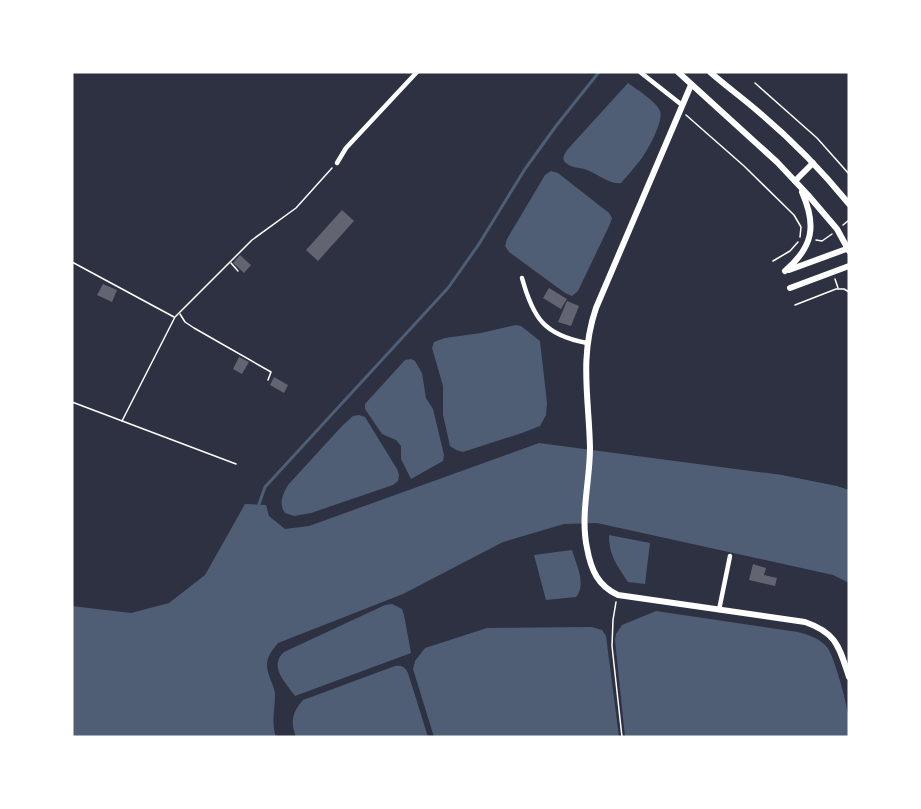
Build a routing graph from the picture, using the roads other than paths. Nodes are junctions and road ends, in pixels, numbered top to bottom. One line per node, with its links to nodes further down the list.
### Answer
1 (417, 72): 7 (street)
2 (640, 72): 6 (street)
3 (678, 72): 5 (street)
4 (710, 72): 8 (street)
5 (692, 85): 6 (street); 9 (street)
6 (681, 108): 15 (street)
7 (337, 163)
8 (813, 163): 9 (street); 10 (street)
9 (795, 181): 11 (street); 11 (street)
10 (849, 204)
11 (849, 249)
12 (849, 266): 14 (street)
13 (522, 278): 15 (street)
14 (790, 288)
15 (587, 343): 17 (street)
16 (730, 556): 17 (street)
17 (718, 610): 18 (street)
18 (849, 677)

